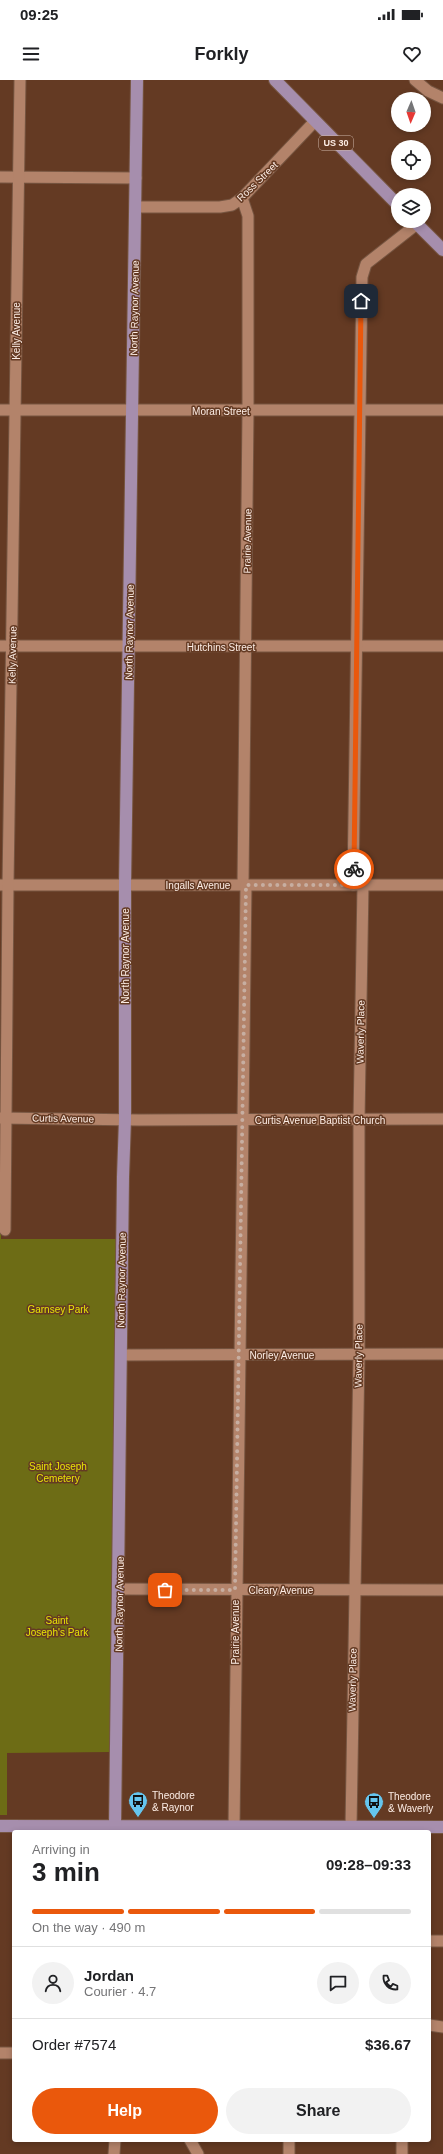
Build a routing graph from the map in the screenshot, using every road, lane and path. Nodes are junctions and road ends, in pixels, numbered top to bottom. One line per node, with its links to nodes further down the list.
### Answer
1 (20, 80): 8 (street, Kelly Avenue)
2 (137, 80): 9 (main road, North Raynor Avenue)
3 (275, 80): 6 (main road, US 30)
4 (414, 80): 5 (street)
5 (443, 98)
6 (315, 122): 10 (street, Ross Street); 11 (main road, US 30)
7 (0, 177): 8 (street)
8 (18, 177): 9 (street); 17 (street, Kelly Avenue)
9 (136, 178): 12 (main road, North Raynor Avenue)
10 (242, 198): 12 (street, Ross Street); 18 (street, Prairie Avenue)
11 (391, 198)
12 (136, 207): 21 (main road, North Raynor Avenue)
13 (409, 228): 19 (street, Waverly Place)
14 (422, 228): 15 (main road)
15 (443, 250)
16 (0, 410): 17 (street, Moran Street)
17 (16, 410): 21 (street, Moran Street); 23 (street, Kelly Avenue)
18 (248, 410): 19 (street, Moran Street); 21 (street, Moran Street); 27 (street, Prairie Avenue)
19 (360, 410): 20 (street, Moran Street); 24 (street, Waverly Place)
20 (443, 410)
21 (133, 411): 26 (main road, North Raynor Avenue)
22 (0, 646): 23 (street, Hutchins Street)
23 (12, 646): 26 (street, Hutchins Street); 28 (street, Kelly Avenue)
24 (357, 646): 25 (street, Hutchins Street); 27 (street, Hutchins Street); 31 (street, Waverly Place)
25 (443, 646)
26 (129, 647): 27 (street, Hutchins Street); 29 (main road, North Raynor Avenue)
27 (246, 647): 30 (street, Prairie Avenue)
28 (4, 885): 29 (street, Ingalls Avenue); 33 (street, Kelly Avenue)
29 (125, 885): 30 (street, Ingalls Avenue); 34 (main road, North Raynor Avenue)
30 (244, 885): 31 (street, Ingalls Avenue); 36 (street, Prairie Avenue)
31 (358, 885): 32 (street, Ingalls Avenue); 37 (street, Waverly Place)
32 (443, 885)
33 (4, 1118): 34 (street, Curtis Avenue); 38 (street, Kelly Avenue)
34 (125, 1119): 36 (street, Curtis Avenue Baptist Church); 40 (main road, North Raynor Avenue)
35 (443, 1119): 37 (street, Curtis Avenue Baptist Church)
36 (243, 1120): 37 (street, Curtis Avenue Baptist Church); 41 (street, Prairie Avenue)
37 (359, 1120): 42 (street, Waverly Place)
38 (5, 1230)
39 (443, 1354): 42 (street, Norley Avenue)
40 (121, 1355): 41 (street, Norley Avenue); 43 (main road, North Raynor Avenue)
41 (240, 1355): 42 (street, Norley Avenue); 44 (street, Prairie Avenue)
42 (358, 1355): 45 (street, Waverly Place)
43 (119, 1589): 44 (street, Cleary Avenue); 51 (main road, North Raynor Avenue)
44 (235, 1590): 45 (street, Cleary Avenue); 49 (street, Prairie Avenue)
45 (353, 1590): 46 (street, Cleary Avenue); 50 (street, Waverly Place)
46 (443, 1590)
47 (0, 1826): 51 (main road)
48 (443, 1827): 50 (main road)
49 (228, 1828): 50 (main road); 51 (main road)
50 (357, 1828)
51 (115, 1829)
52 (431, 1941): 53 (street)
53 (443, 1941)
54 (431, 2025): 55 (street)
55 (443, 2027)
56 (0, 2053): 57 (street)
57 (12, 2053)
58 (114, 2142): 62 (street)
59 (191, 2142): 63 (street)
60 (289, 2142): 64 (street)
61 (402, 2142): 65 (street)
62 (114, 2154)
63 (198, 2154)
64 (289, 2154)
65 (402, 2154)

